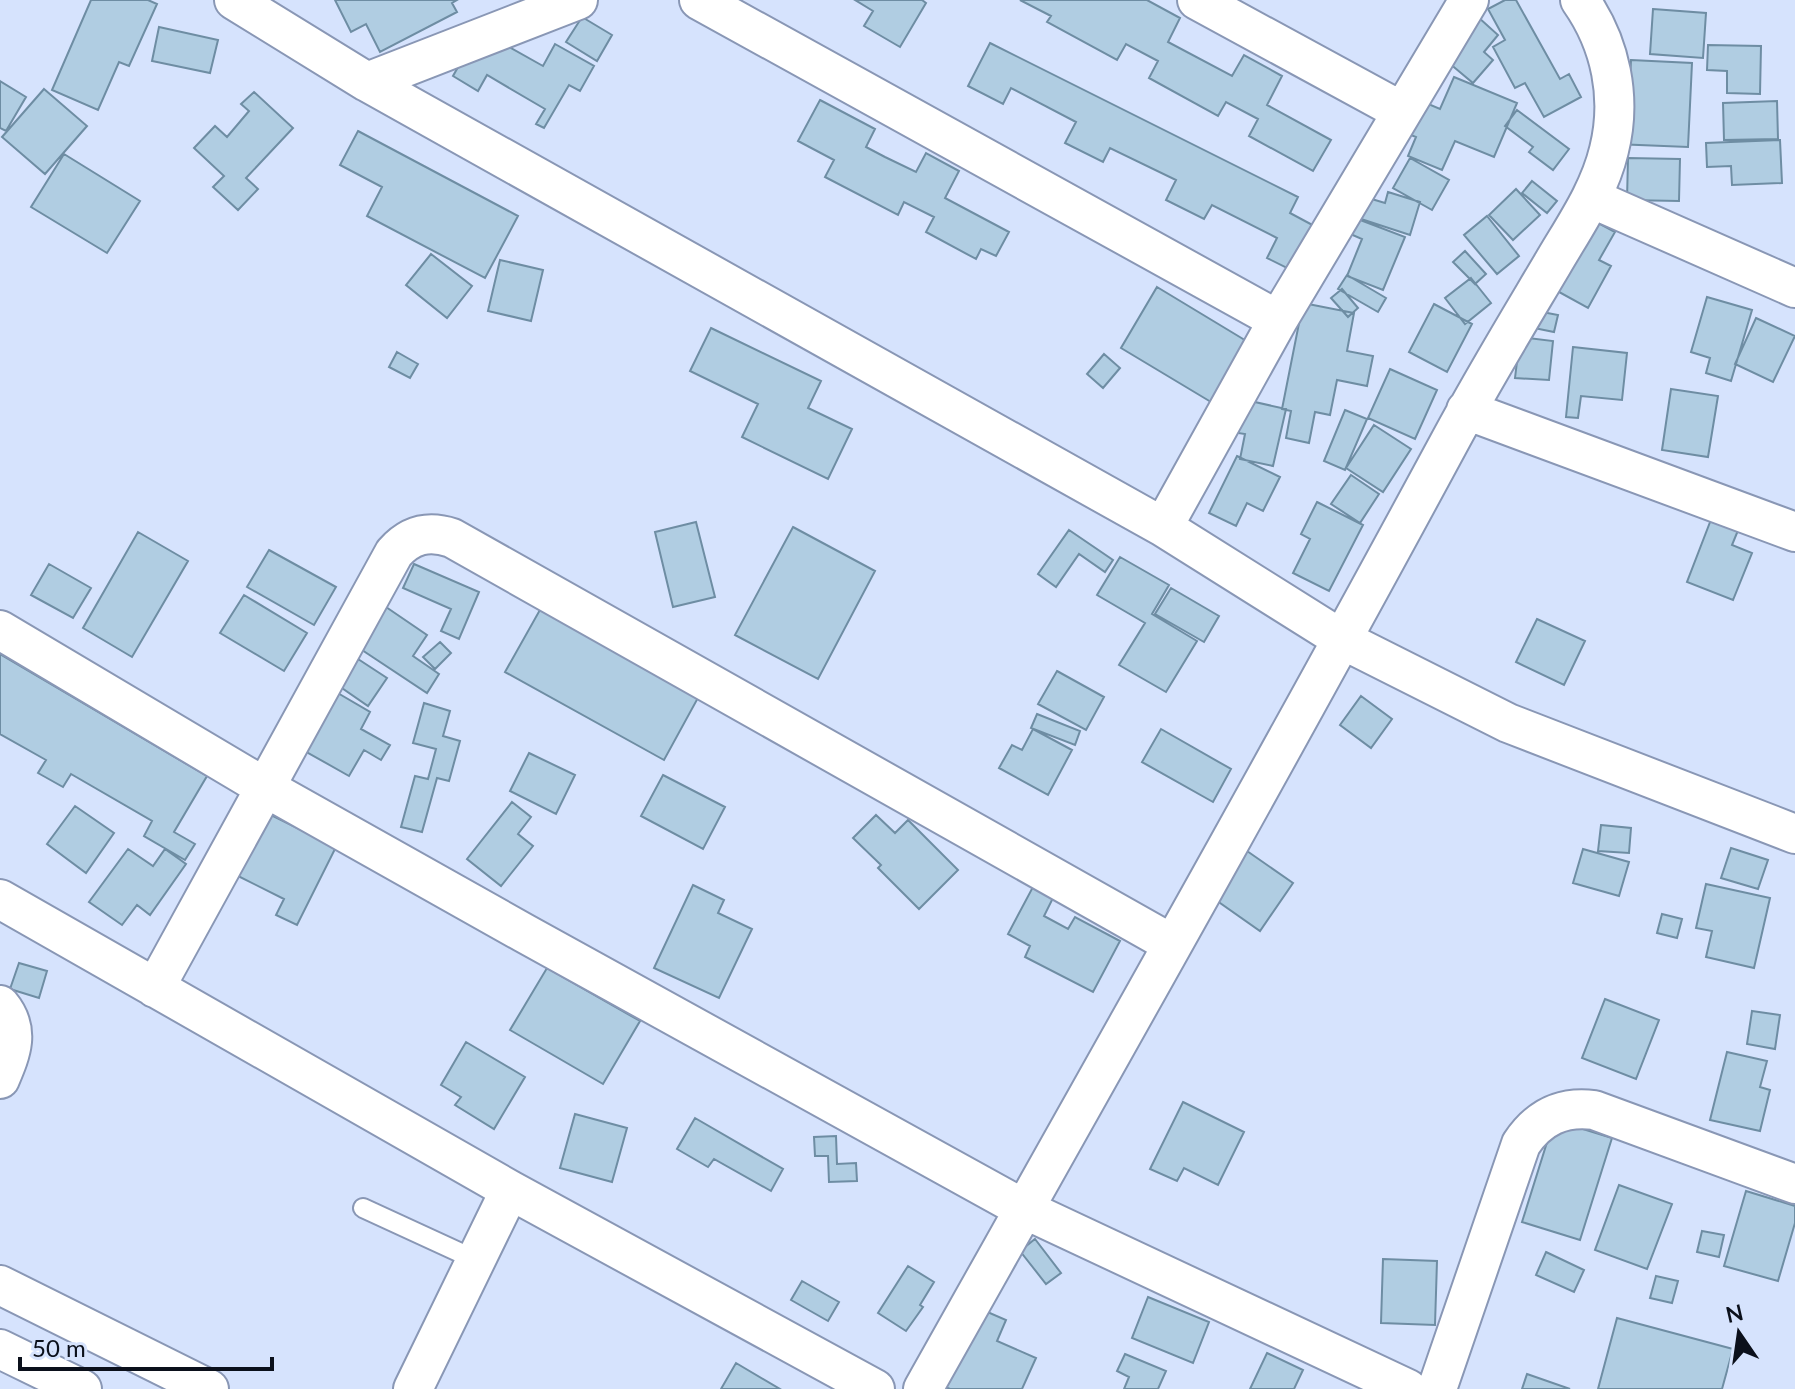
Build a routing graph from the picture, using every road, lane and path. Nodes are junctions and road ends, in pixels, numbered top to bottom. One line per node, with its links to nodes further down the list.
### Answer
1 (234, 0): 7 (street)
2 (578, 0): 7 (street)
3 (699, 0): 11 (street)
4 (1197, 0): 8 (street)
5 (1469, 0): 8 (street)
6 (1580, 0): 9 (street)
7 (367, 82): 13 (street)
8 (1401, 111): 11 (street)
9 (1591, 198): 10 (street); 12 (street)
10 (1795, 288)
11 (1278, 320): 13 (street)
12 (1466, 410): 14 (street); 16 (street)
13 (1163, 527): 16 (street)
14 (1795, 532)
15 (0, 630): 17 (street)
16 (1343, 640): 18 (street); 20 (street)
17 (266, 788): 20 (street); 21 (street); 27 (street)
18 (1795, 834)
19 (0, 899): 21 (street)
20 (1172, 944): 27 (street)
21 (155, 988): 25 (street)
22 (0, 1005): 23 (street)
23 (0, 1079)
24 (1795, 1184): 37 (street)
25 (510, 1190): 28 (street); 34 (street)
26 (363, 1208): 28 (lane)
27 (1024, 1209): 35 (street); 36 (street)
28 (476, 1260): 33 (street)
29 (0, 1285): 32 (street)
30 (0, 1349): 31 (street)
31 (82, 1389)
32 (209, 1389)
33 (413, 1389)
34 (875, 1389)
35 (923, 1389)
36 (1408, 1389)
37 (1437, 1389)

